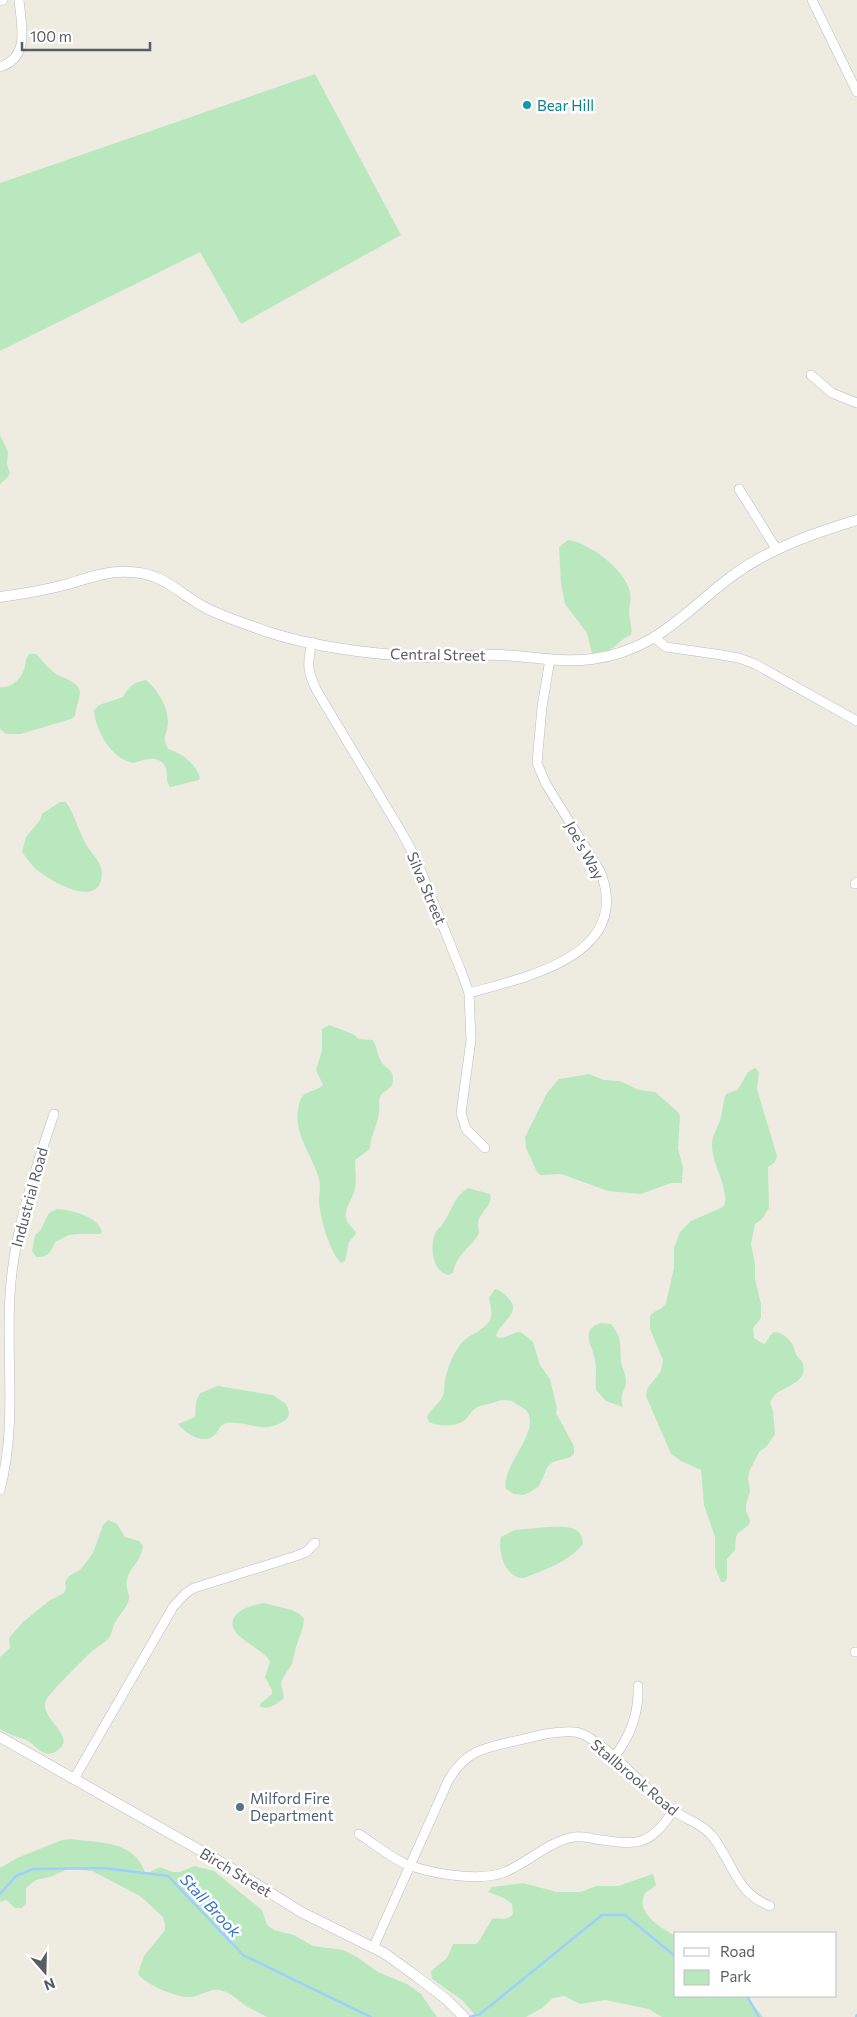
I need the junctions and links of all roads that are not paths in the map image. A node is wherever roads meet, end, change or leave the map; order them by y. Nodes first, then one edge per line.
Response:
1 (18, 0) edge
2 (812, 0) edge
3 (0, 67) edge
4 (857, 92) edge
5 (811, 375) dead end
6 (857, 403) edge
7 (739, 489) dead end
8 (857, 520) edge
9 (777, 550) junction
10 (0, 597) edge
11 (655, 638) junction
12 (312, 642) junction
13 (550, 659) junction
14 (857, 721) edge
15 (469, 993) junction
16 (54, 1114) dead end
17 (485, 1148) dead end
18 (0, 1490) edge
19 (315, 1544) dead end
20 (638, 1686) dead end
21 (0, 1737) edge
22 (614, 1757) junction
23 (74, 1779) junction
24 (673, 1811) junction
25 (359, 1834) dead end
26 (410, 1866) junction
27 (770, 1906) dead end
28 (373, 1948) junction
29 (463, 2016) edge

1 - 3 street
2 - 4 street
5 - 6 street
7 - 9 street
8 - 9 street, Central Street
9 - 11 street, Central Street
10 - 12 street, Central Street
11 - 13 street, Central Street
11 - 14 street
12 - 13 street, Central Street
12 - 15 street, Silva Street
13 - 15 street, Joe's Way
15 - 17 street, Silva Street
16 - 18 street, Industrial Road
19 - 23 street
20 - 22 street
21 - 23 street, Birch Street
22 - 24 street, Stallbrook Road
22 - 26 street, Stallbrook Road
23 - 28 street, Birch Street
24 - 26 street
24 - 27 street, Stallbrook Road
25 - 26 street
26 - 28 street, Stallbrook Road
28 - 29 street, Birch Street

